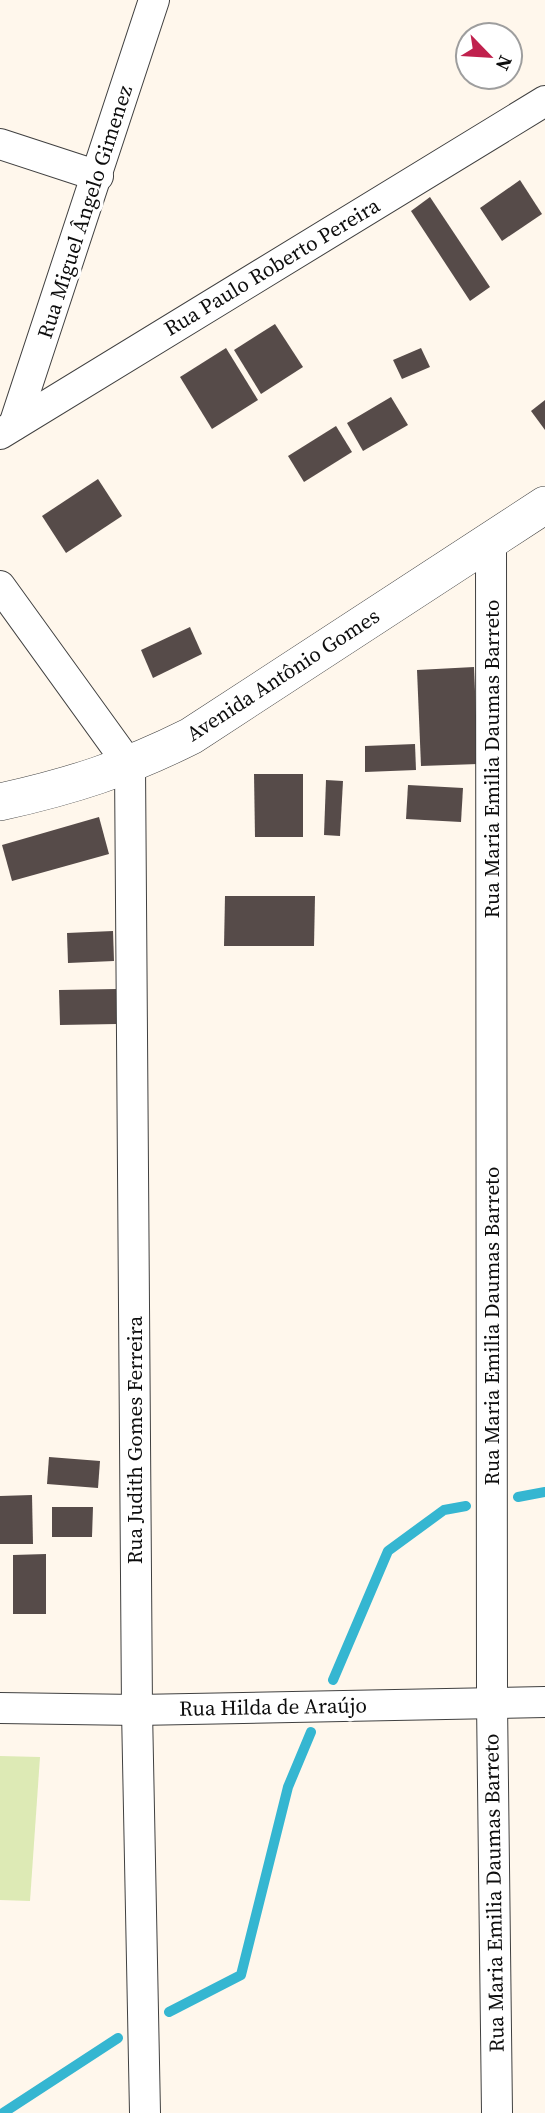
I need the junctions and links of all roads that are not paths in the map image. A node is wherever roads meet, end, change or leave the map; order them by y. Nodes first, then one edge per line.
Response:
1 (154, 0) edge
2 (545, 101) edge
3 (0, 144) edge
4 (98, 176) junction
5 (7, 429) edge
6 (545, 505) edge
7 (491, 540) junction
8 (0, 586) edge
9 (130, 766) junction
10 (0, 802) edge
11 (492, 1702) junction
12 (545, 1702) edge
13 (0, 1708) edge
14 (137, 1710) junction
15 (145, 2113) edge
16 (497, 2113) edge

1 - 4 street, Rua Miguel Ângelo Gimenez
2 - 5 street, Rua Paulo Roberto Pereira
3 - 4 street
4 - 5 street, Rua Miguel Ângelo Gimenez
6 - 7 street, Avenida Antônio Gomes
7 - 9 street, Avenida Antônio Gomes
7 - 11 street, Rua Maria Emilia Daumas Barreto
8 - 9 street
9 - 10 street, Avenida Antônio Gomes
9 - 14 street, Rua Judith Gomes Ferreira
11 - 12 street, Rua Hilda de Araújo
11 - 14 street, Rua Hilda de Araújo
11 - 16 street, Rua Maria Emilia Daumas Barreto
13 - 14 street, Rua Hilda de Araújo
14 - 15 street, Rua Judith Gomes Ferreira

